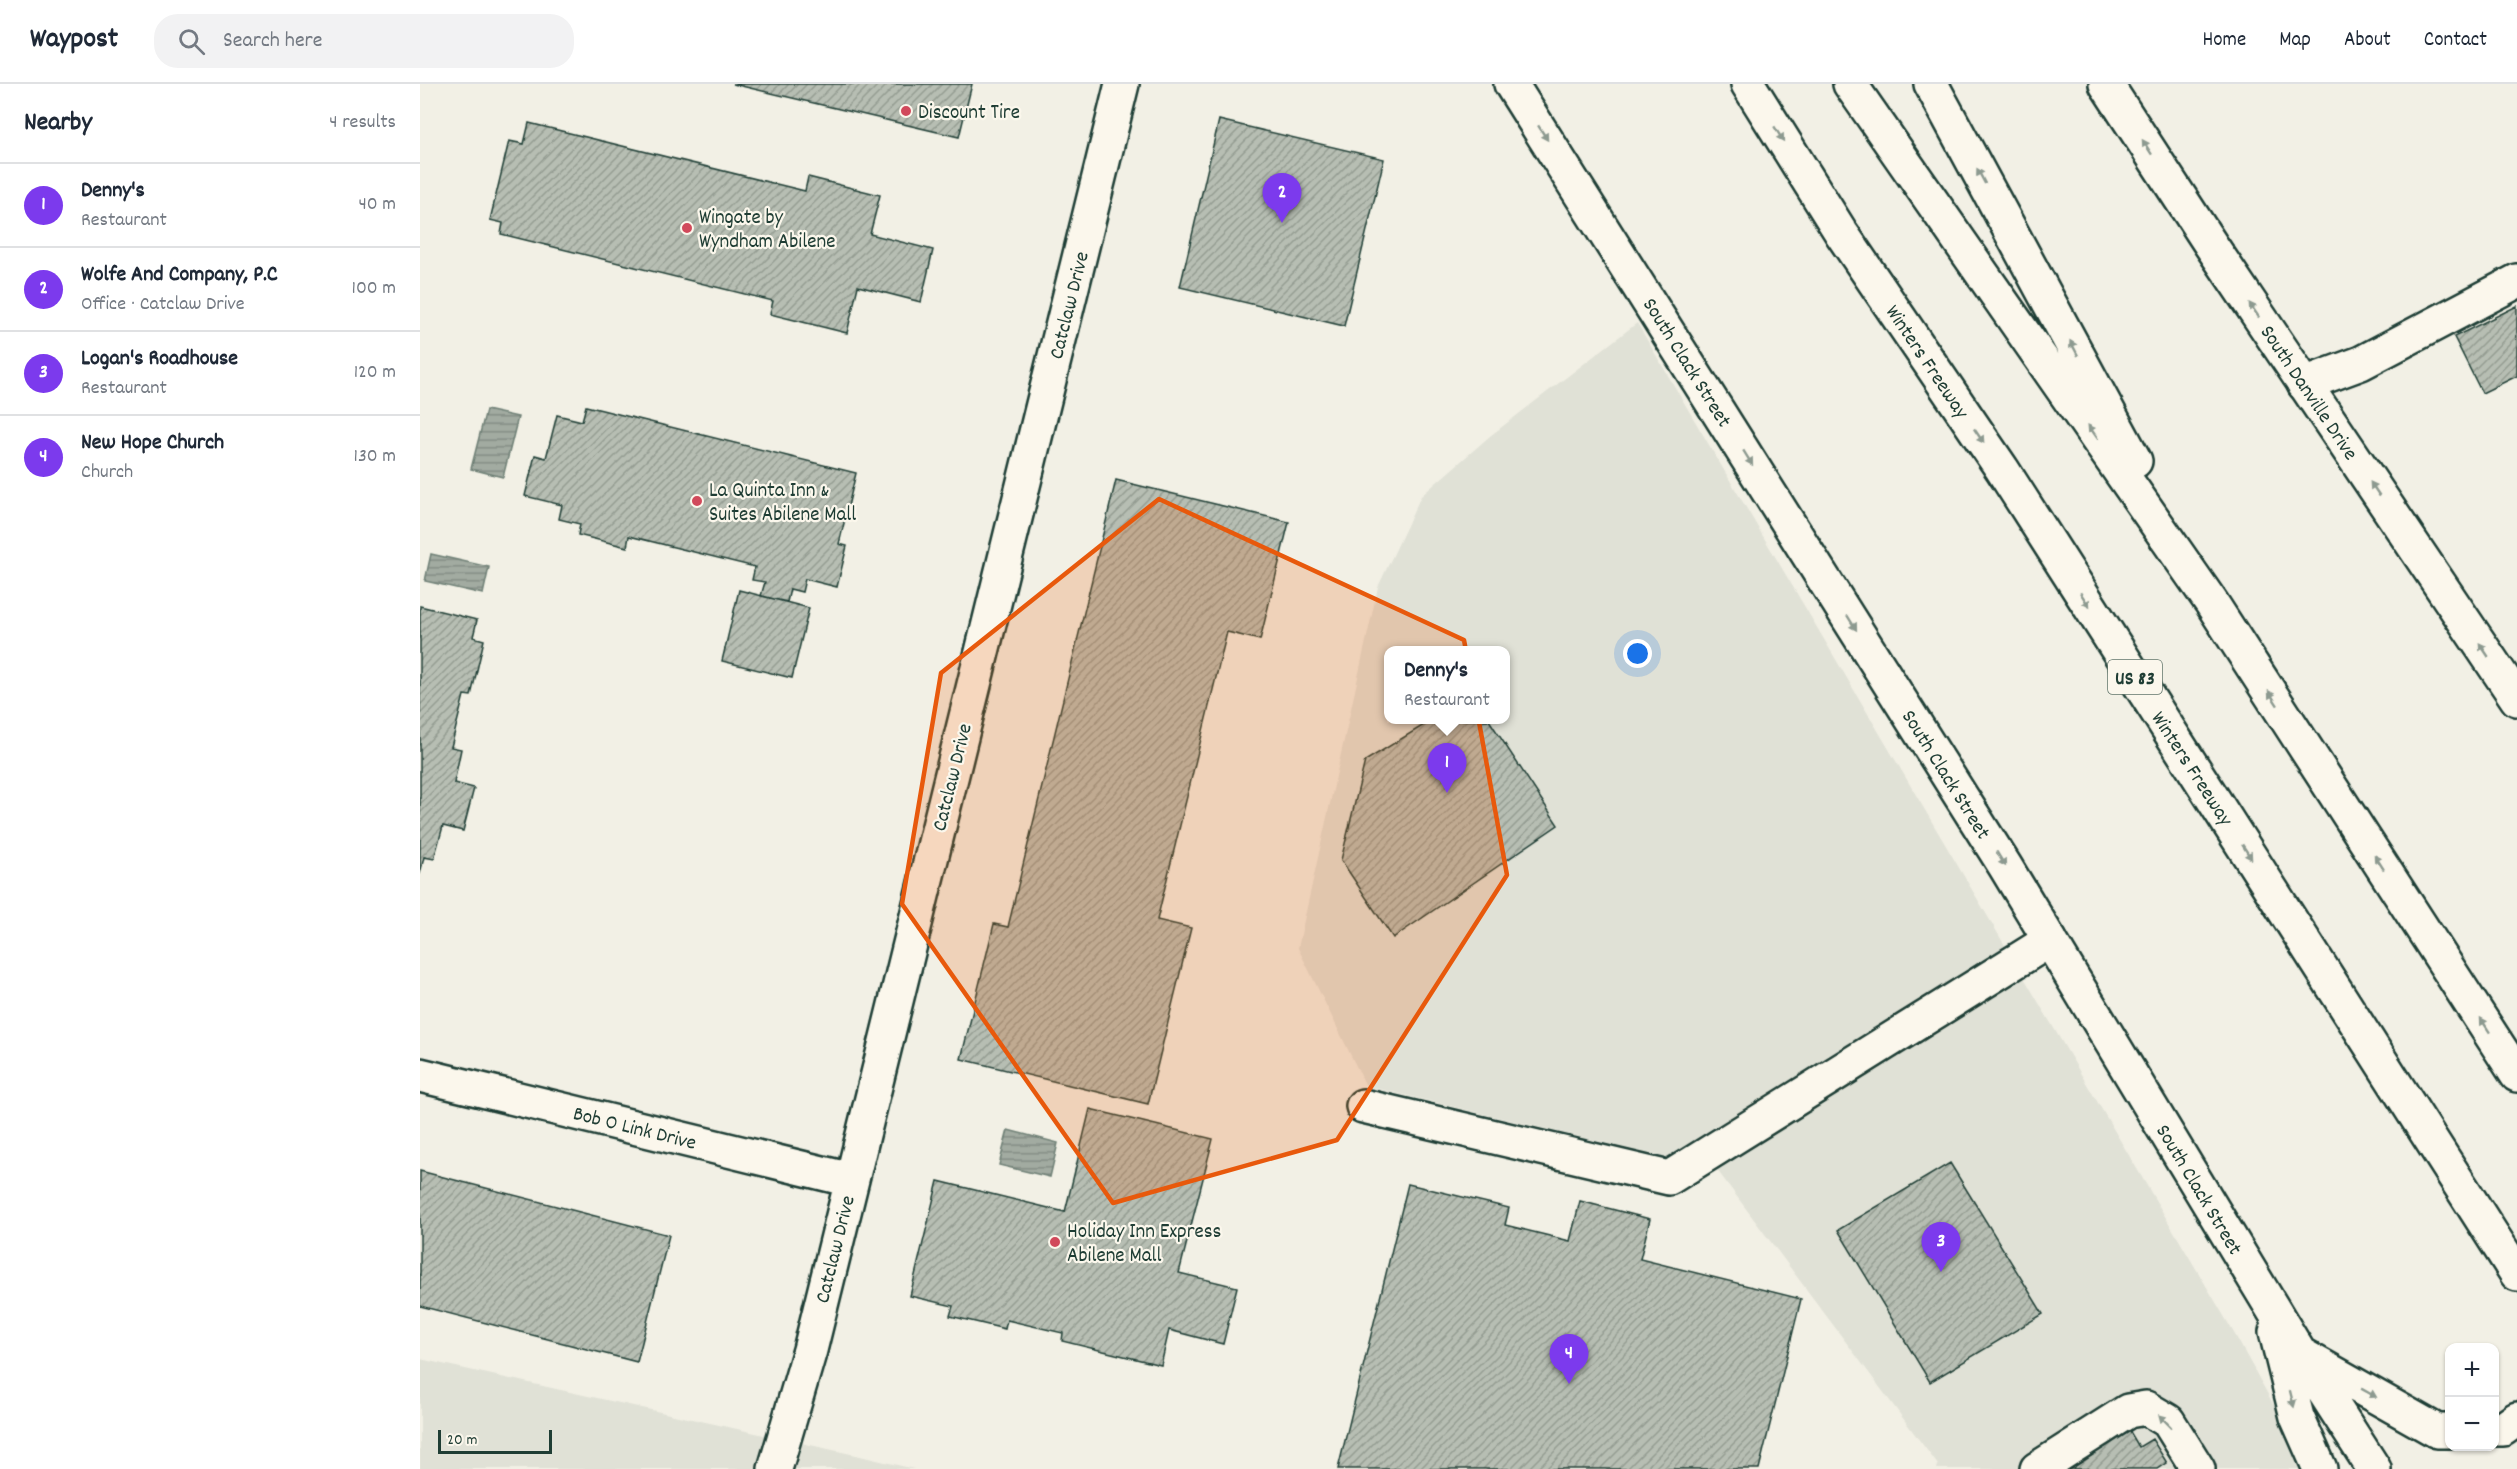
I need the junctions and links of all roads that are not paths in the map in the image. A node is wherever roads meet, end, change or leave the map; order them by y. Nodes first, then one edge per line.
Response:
1 (1122, 84) edge
2 (1511, 84) edge
3 (1748, 84) edge
4 (1850, 84) edge
5 (1931, 84) edge
6 (2106, 84) edge
7 (2517, 281) edge
8 (2304, 384) junction
9 (2211, 602) junction
10 (2517, 699) edge
11 (2050, 940) junction
12 (420, 1074) edge
13 (2517, 1074) edge
14 (1363, 1106) dead end
15 (851, 1180) junction
16 (2517, 1274) edge
17 (2268, 1301) junction
18 (2300, 1354) junction
19 (2517, 1419) edge
20 (2499, 1429) edge
21 (2445, 1431) edge
22 (775, 1469) edge
23 (2037, 1469) edge
24 (2198, 1469) edge
25 (2319, 1469) edge
26 (2374, 1469) edge

1 - 15 main road, Catclaw Drive
2 -> 11 main road, South Clack Street
3 -> 16 main road, Winters Freeway / US 83
9 -> 4 main road
9 -> 5 main road
8 -> 6 main road, South Danville Drive
7 - 8 main road
10 -> 8 main road, South Danville Drive
13 -> 9 main road
11 - 14 main road
11 - 17 main road, South Clack Street
12 - 15 main road, Bob O Link Drive
15 - 22 main road, Catclaw Drive
17 - 18 main road, South Clack Street
17 -> 25 main road
18 -> 21 main road
18 - 26 main road, South Clack Street
19 - 20 main road
24 -> 23 main road

